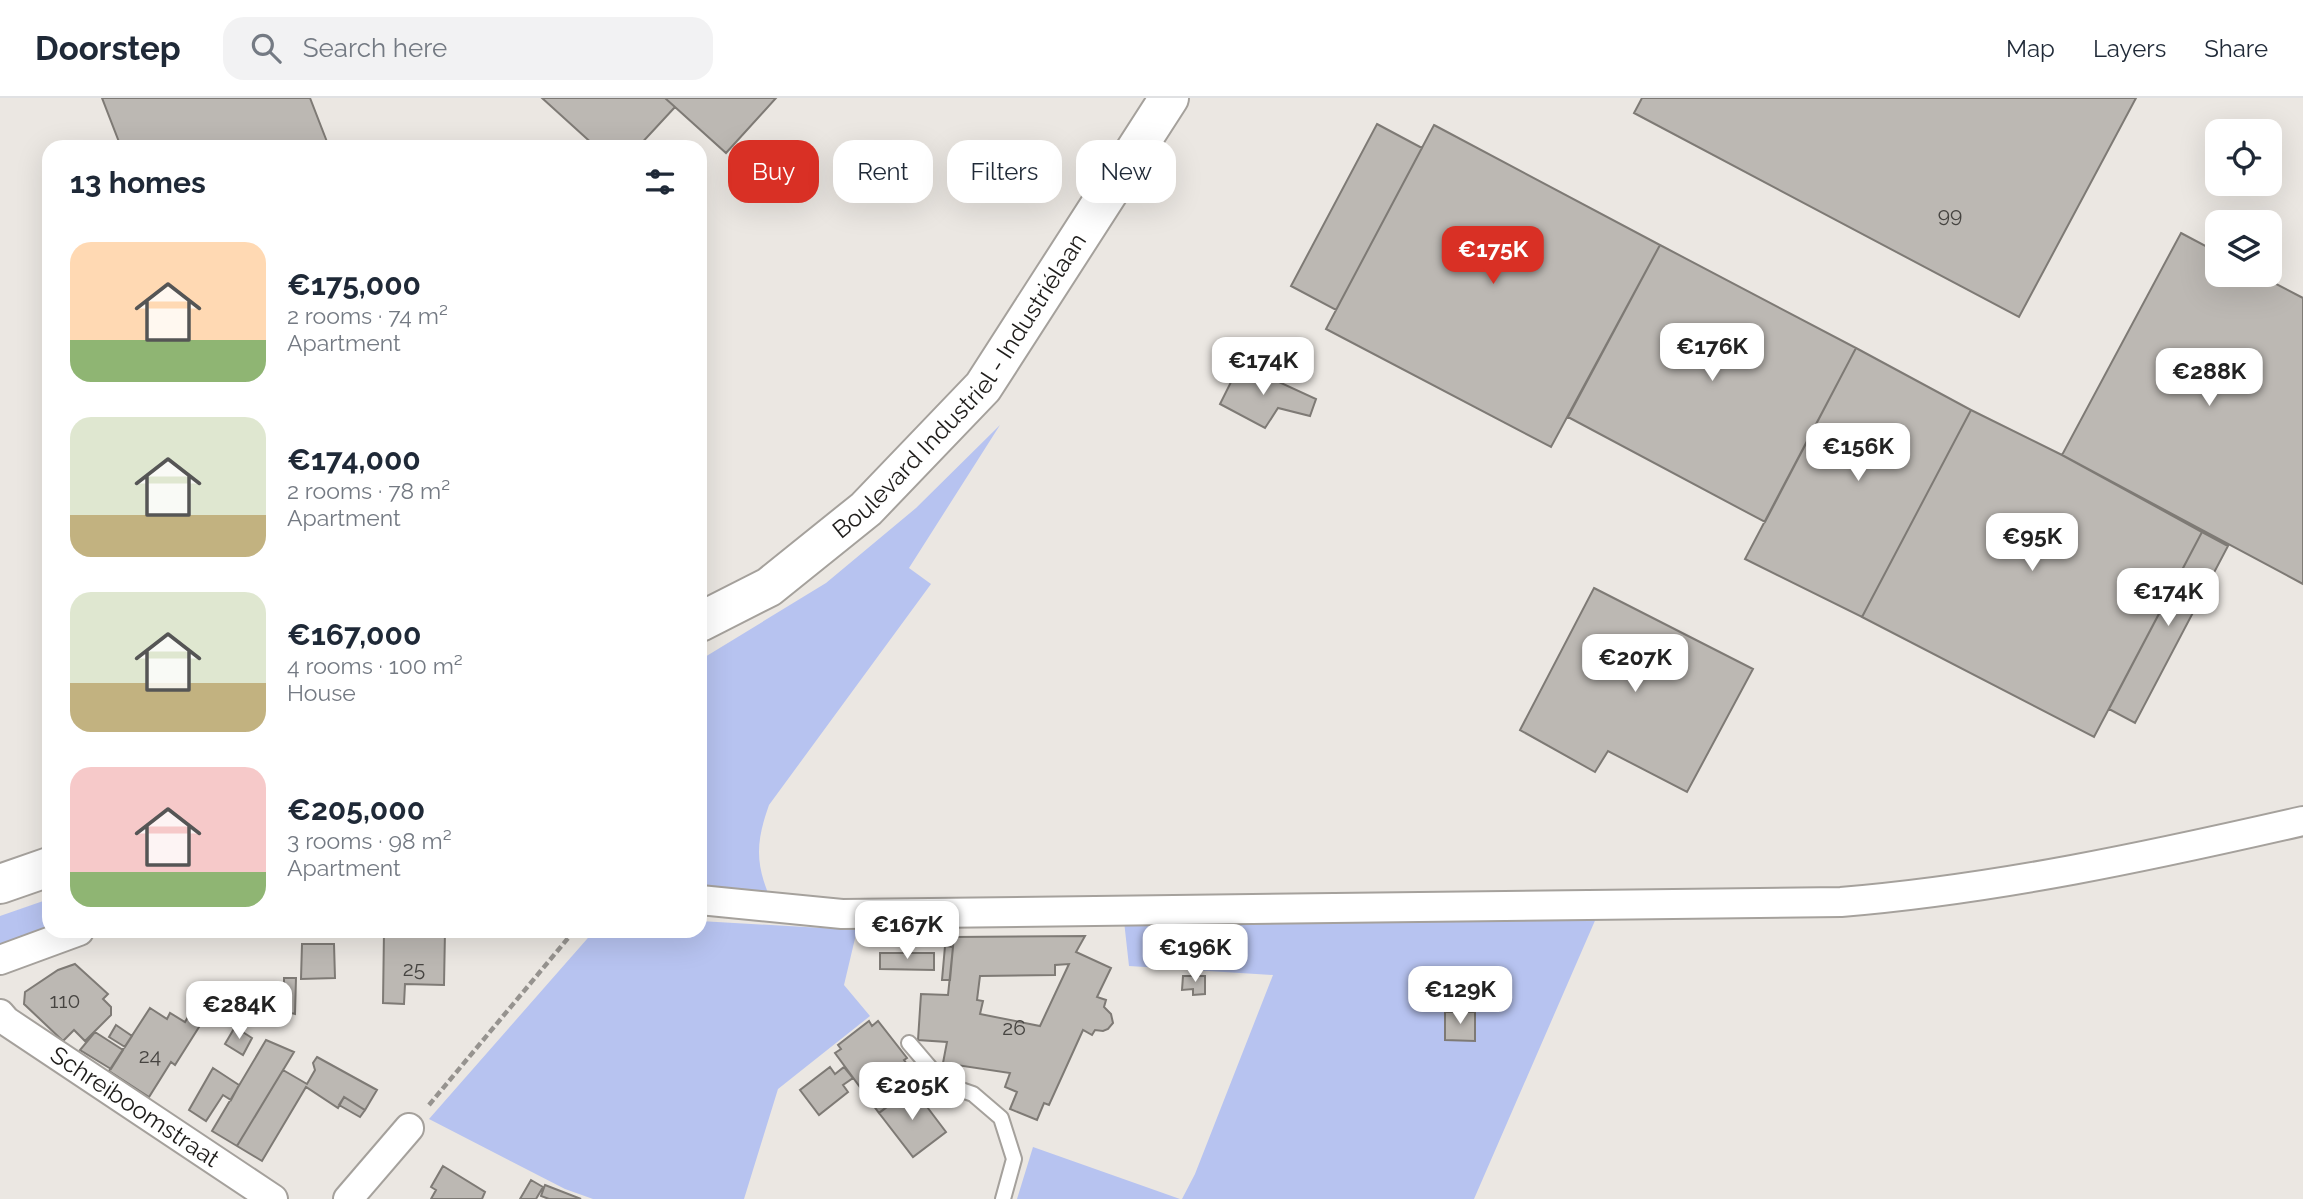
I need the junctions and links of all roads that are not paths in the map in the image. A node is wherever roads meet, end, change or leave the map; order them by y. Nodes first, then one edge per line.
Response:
1 (1169, 98) edge
2 (707, 618) edge
3 (2303, 821) edge
4 (42, 869) edge
5 (0, 884) edge
6 (707, 901) edge
7 (60, 938) edge
8 (0, 960) edge
9 (0, 1014) edge
10 (909, 1043) dead end
11 (409, 1128) road end
12 (273, 1199) edge
13 (348, 1199) edge
14 (1003, 1199) edge

1 - 2 main road, Boulevard Industriel - Industriélaan
3 - 6 street
4 - 5 main road
7 - 8 street
9 - 12 street, Schreiboomstraat
10 - 14 lane
11 - 13 street

